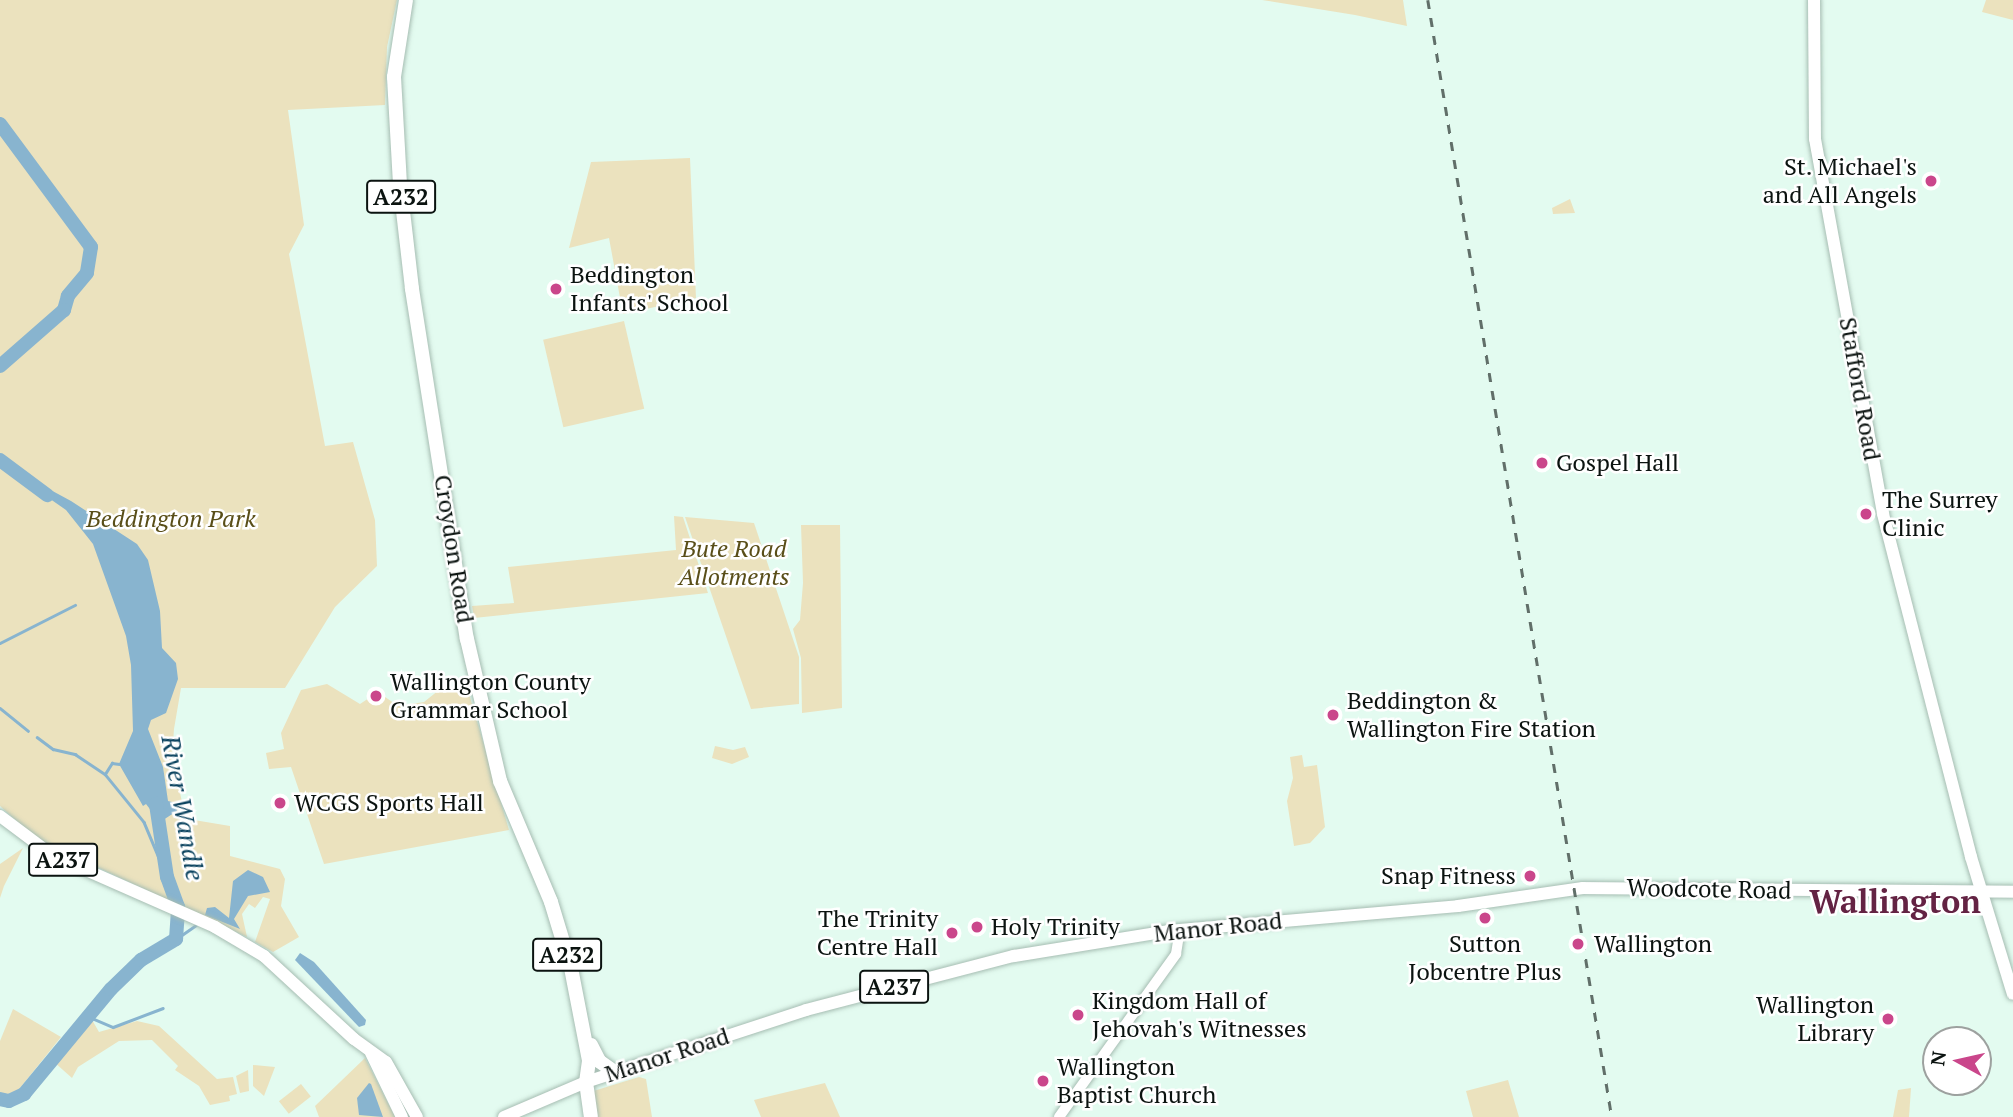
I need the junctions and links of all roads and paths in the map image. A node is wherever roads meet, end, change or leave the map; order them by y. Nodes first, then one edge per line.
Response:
1 (406, 0) edge
2 (1814, 0) edge
3 (0, 816) edge
4 (1574, 888) joint
5 (2013, 891) edge
6 (1981, 893) junction
7 (1180, 930) junction
8 (2013, 994) edge
9 (586, 1038) junction
10 (370, 1052) junction
11 (615, 1072) junction
12 (586, 1082) junction
13 (401, 1117) edge
14 (417, 1117) edge
15 (504, 1117) edge
16 (591, 1117) edge
17 (1059, 1117) edge

1 - 9 highway, Croydon Road / A232
2 - 6 main road, Stafford Road
3 - 10 main road, A237
4 - 6 main road, Woodcote Road / A237
4 - 7 main road, Manor Road / A237
5 - 6 main road, Woodcote Road / A237
6 - 8 main road, Stafford Road
7 - 11 main road, Manor Road / A237
7 - 17 street
9 - 11 highway
9 - 12 highway, Croydon Road / A232
10 - 13 main road, A237
10 - 14 main road, A237
11 - 12 main road, Manor Road / A237
12 - 15 main road, A237
12 - 16 highway, A232

